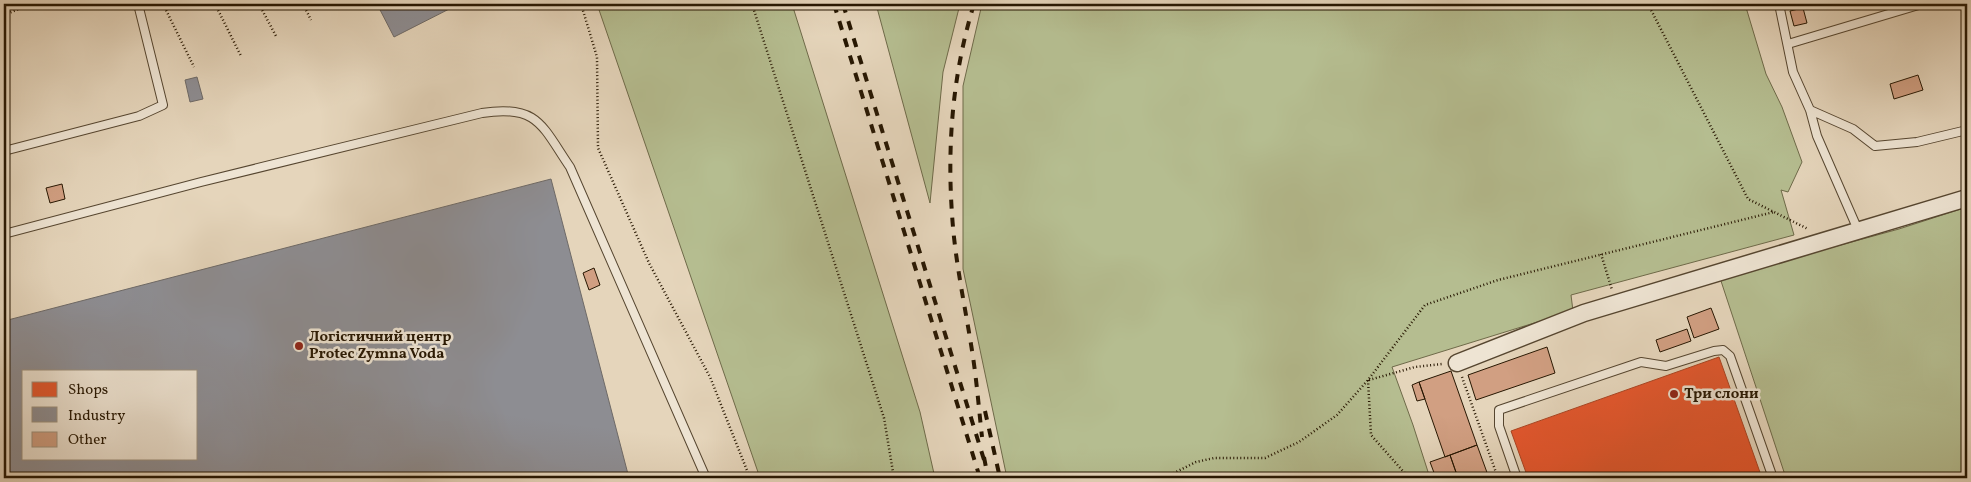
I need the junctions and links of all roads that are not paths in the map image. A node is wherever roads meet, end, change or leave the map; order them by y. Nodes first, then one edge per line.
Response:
1 (138, 4) edge
2 (1779, 4) edge
3 (1922, 4) edge
4 (1788, 44) junction
5 (1810, 110) junction
6 (1967, 130) edge
7 (4, 151) edge
8 (1967, 198) edge
9 (1858, 230) junction
10 (4, 234) edge
11 (1457, 363) road end
12 (706, 478) edge
13 (1517, 478) edge
14 (1773, 478) edge

1 - 7 lane
2 - 4 lane
3 - 4 lane
4 - 5 lane
5 - 6 lane
5 - 9 lane
8 - 9 street
9 - 11 street
10 - 12 lane
13 - 14 lane

